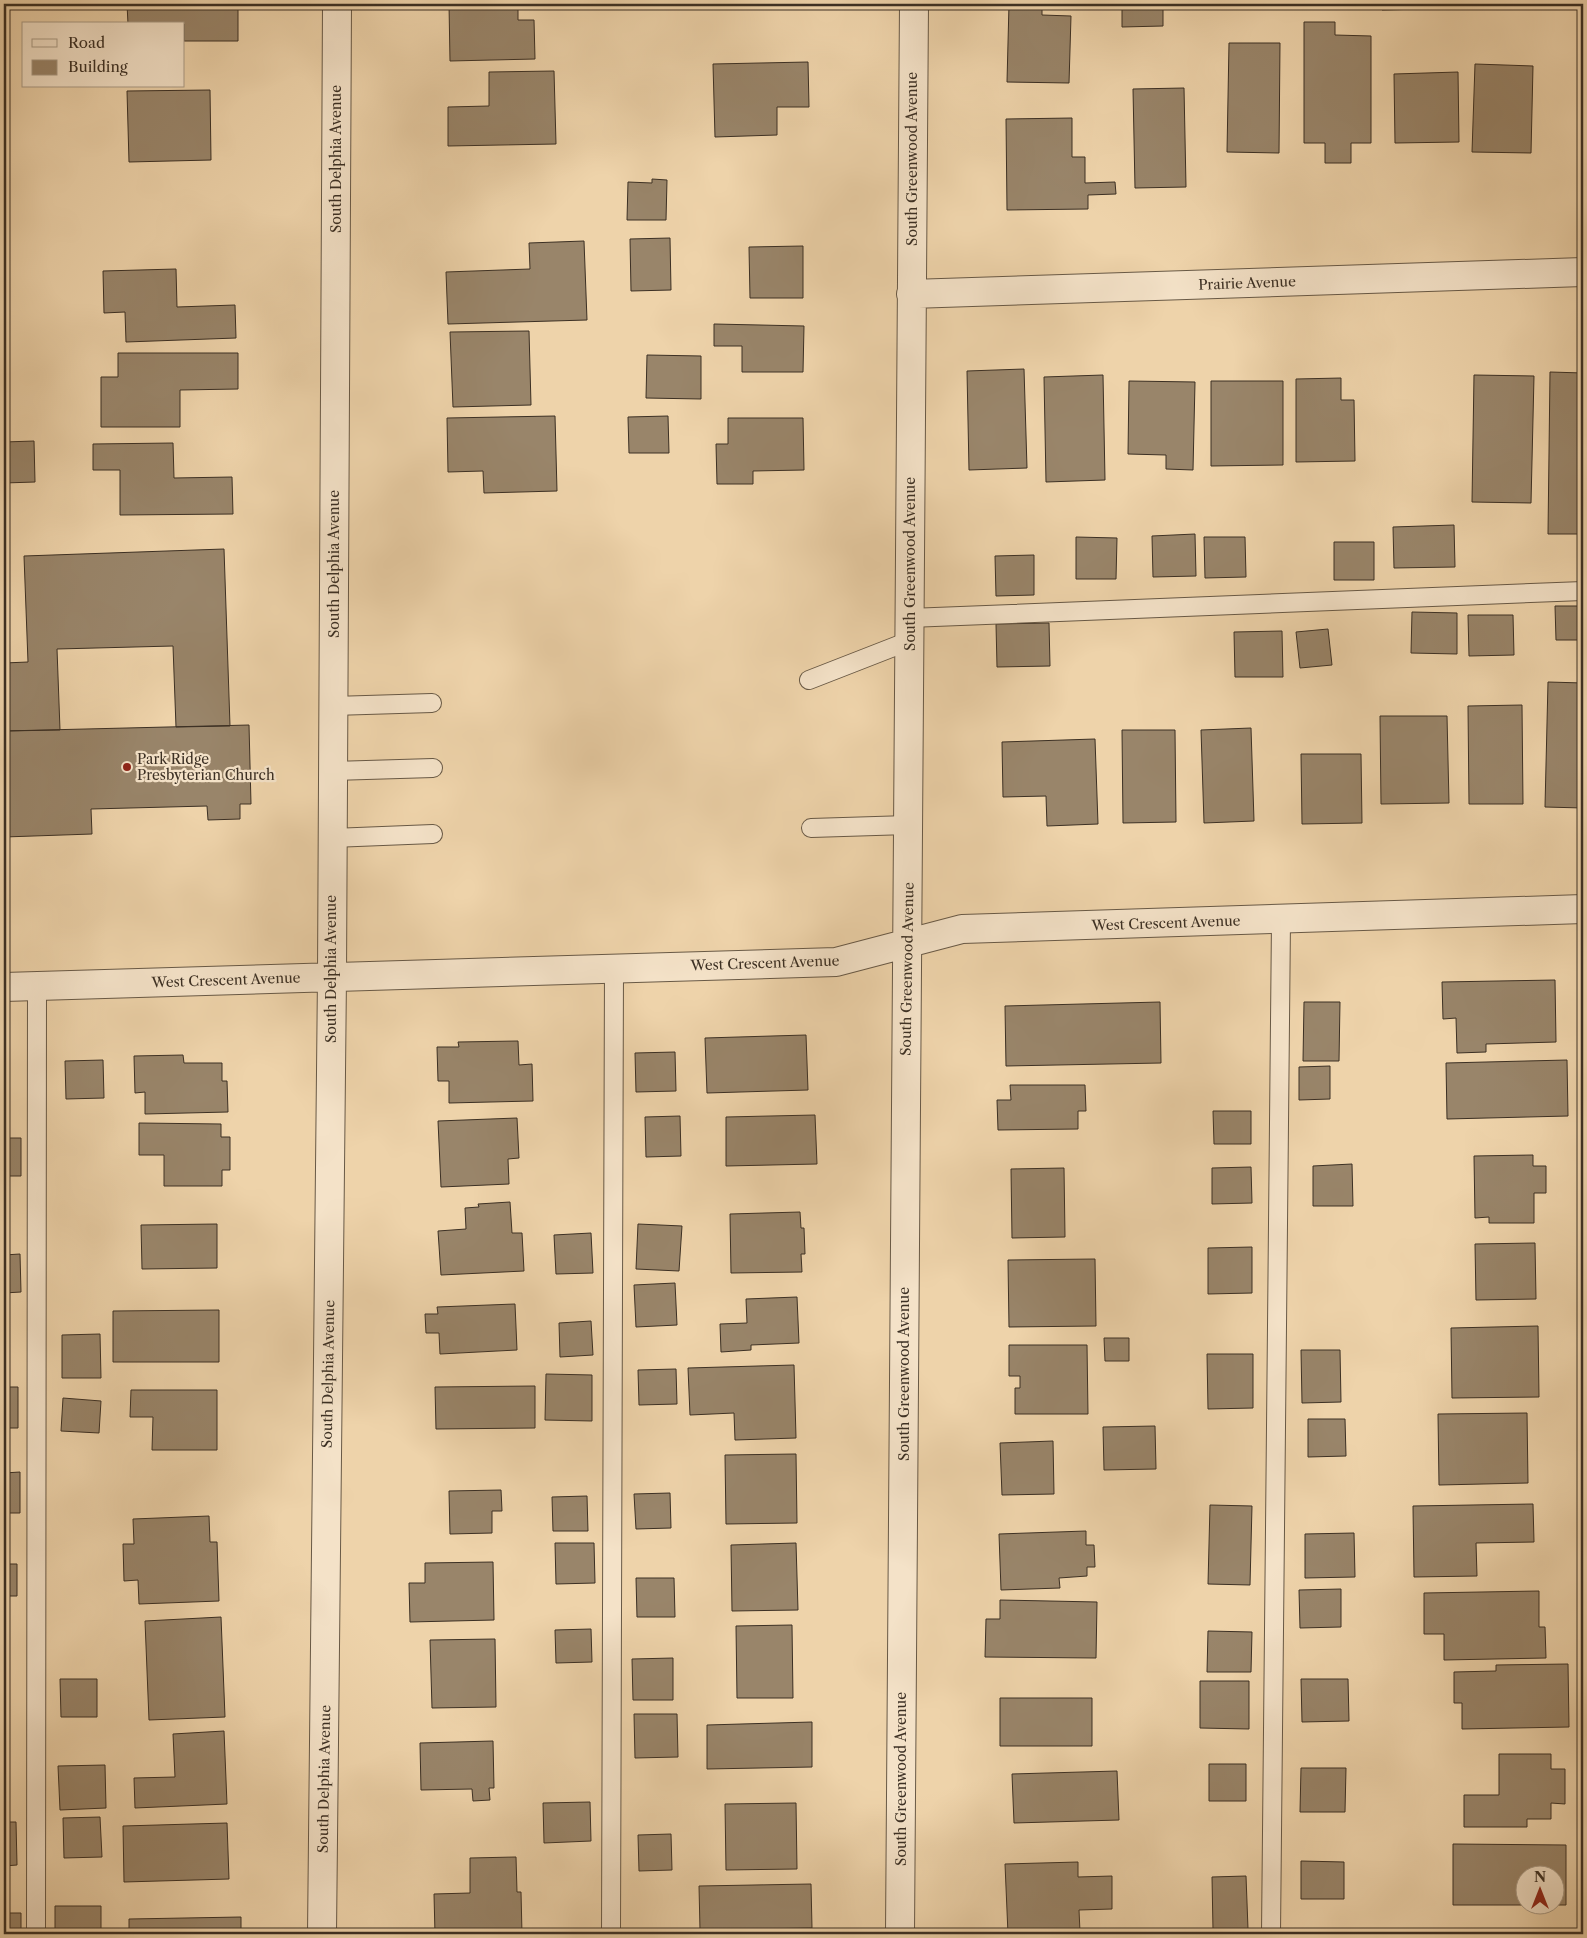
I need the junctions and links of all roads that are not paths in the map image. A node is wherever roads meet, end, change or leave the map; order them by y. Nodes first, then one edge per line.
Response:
1 (337, 4) edge
2 (914, 4) edge
3 (1583, 272) edge
4 (912, 294) junction
5 (1583, 592) edge
6 (909, 630) junction
7 (809, 680) dead end
8 (432, 703) dead end
9 (333, 706) junction
10 (432, 768) dead end
11 (332, 771) junction
12 (908, 825) junction
13 (811, 828) dead end
14 (434, 834) dead end
15 (332, 838) junction
16 (1583, 909) edge
17 (1281, 920) junction
18 (907, 944) junction
19 (614, 968) junction
20 (332, 976) junction
21 (37, 986) junction
22 (4, 987) edge
23 (36, 1934) edge
24 (322, 1934) edge
25 (611, 1934) edge
26 (900, 1934) edge
27 (1271, 1934) edge

1 - 9 street, South Delphia Avenue
2 - 4 street, South Greenwood Avenue
3 - 4 street, Prairie Avenue
4 - 6 street, South Greenwood Avenue
5 - 6 lane
6 - 7 lane
6 - 12 street, South Greenwood Avenue
8 - 9 lane
9 - 11 street, South Delphia Avenue
10 - 11 lane
11 - 15 street, South Delphia Avenue
12 - 13 lane
12 - 18 street, South Greenwood Avenue
14 - 15 lane
15 - 20 street, South Delphia Avenue
16 - 17 street, West Crescent Avenue
17 - 18 street, West Crescent Avenue
17 - 27 lane
18 - 19 street, West Crescent Avenue
18 - 26 street, South Greenwood Avenue
19 - 20 street, West Crescent Avenue
19 - 25 lane
20 - 21 street, West Crescent Avenue
20 - 24 street, South Delphia Avenue
21 - 22 street, West Crescent Avenue
21 - 23 lane

